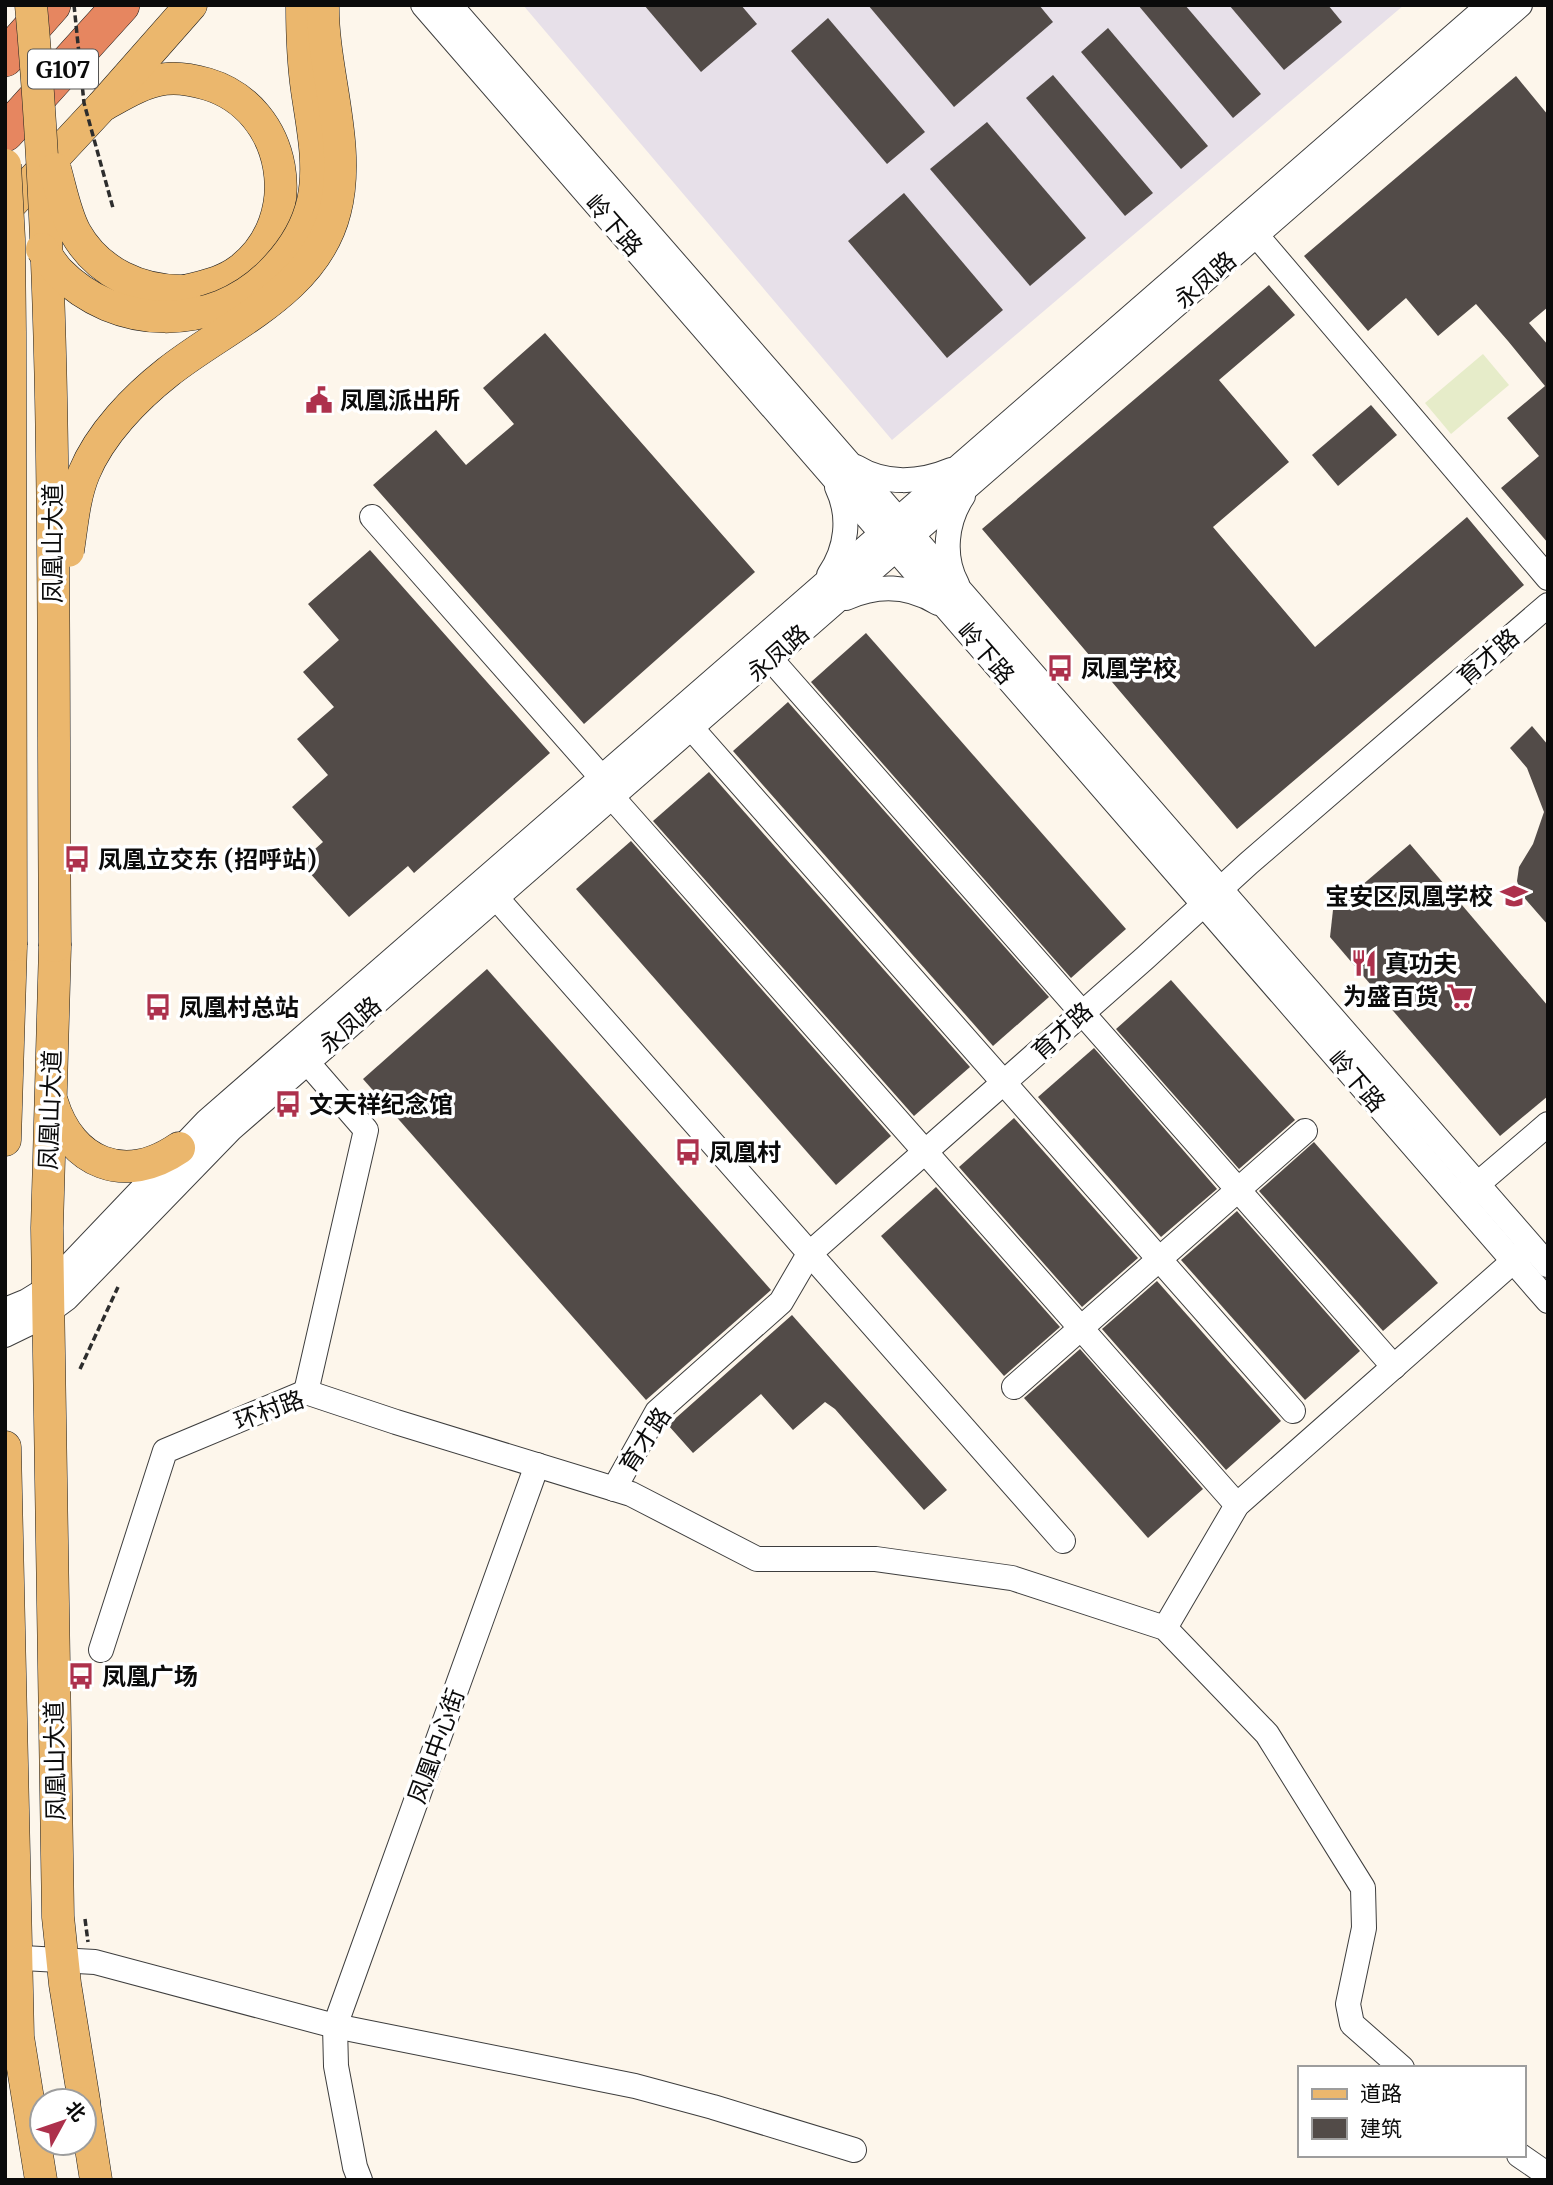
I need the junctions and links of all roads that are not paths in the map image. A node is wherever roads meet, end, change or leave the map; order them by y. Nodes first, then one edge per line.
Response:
1 (31, 5) edge
2 (52, 5) edge
3 (121, 5) edge
4 (191, 5) edge
5 (302, 5) edge
6 (323, 5) edge
7 (423, 5) edge
8 (450, 5) edge
9 (1489, 5) edge
10 (1520, 5) edge
11 (5, 58) edge
12 (102, 107) junction
13 (41, 117) junction
14 (5, 133) edge
15 (5, 146) edge
16 (5, 165) edge
17 (5, 209) edge
18 (1250, 227) junction
19 (834, 463) junction
20 (970, 472) junction
21 (372, 517) dead end
22 (897, 535) junction
23 (1548, 578) edge
24 (822, 600) junction
25 (958, 605) junction
26 (1548, 605) edge
27 (52, 642) junction
28 (764, 651) junction
29 (685, 720) junction
30 (607, 787) junction
31 (489, 890) junction
32 (1212, 897) junction
33 (1082, 1013) junction
34 (307, 1062) junction
35 (1004, 1082) junction
36 (50, 1097) junction
37 (1548, 1124) edge
38 (1305, 1131) dead end
39 (5, 1140) edge
40 (179, 1148) junction
41 (925, 1152) junction
42 (1238, 1190) junction
43 (1468, 1192) junction
44 (809, 1254) junction
45 (1522, 1254) junction
46 (1160, 1259) junction
47 (1548, 1265) edge
48 (48, 1301) junction
49 (1548, 1301) edge
50 (5, 1310) edge
51 (1081, 1328) junction
52 (5, 1335) edge
53 (1394, 1367) junction
54 (1014, 1387) dead end
55 (306, 1392) junction
56 (1293, 1410) dead end
57 (5, 1447) edge
58 (537, 1465) junction
59 (6, 1469) edge
60 (614, 1489) junction
61 (1237, 1505) junction
62 (1063, 1541) dead end
63 (1165, 1628) junction
64 (101, 1650) dead end
65 (9, 1834) edge
66 (11, 1957) edge
67 (62, 1960) junction
68 (12, 2025) edge
69 (335, 2026) junction
70 (1400, 2066) edge
71 (82, 2087) edge
72 (853, 2150) dead end
73 (92, 2157) edge
74 (1522, 2157) edge
75 (1548, 2175) edge
76 (41, 2180) edge
77 (96, 2180) edge
78 (360, 2180) edge

1 - 13 main road, bridge
2 - 11 highway, G107
3 - 14 highway, G107
4 - 12 main road
5 - 15 main road, bridge
6 - 27 main road, bridge
7 - 19 street, 岭下路
8 - 19 street, 岭下路
9 - 18 street, 永凤路
10 - 18 street, 永凤路
12 - 13 main road, bridge
12 - 17 main road
13 - 27 main road, 凤凰山大道, bridge
16 - 39 main road, 凤凰山大道, bridge
18 - 20 street, 永凤路
18 - 23 street
19 - 20 street
19 - 22 street, 岭下路
19 - 24 street
20 - 22 street, 永凤路
20 - 25 street
21 - 30 street
22 - 24 street, 永凤路
22 - 25 street, 岭下路
24 - 25 street
24 - 28 street, 永凤路
25 - 32 street, 岭下路
26 - 32 street, 育才路
27 - 36 main road, 凤凰山大道, bridge
28 - 29 street, 永凤路
28 - 33 street
29 - 30 street, 永凤路
29 - 35 street
30 - 31 street, 永凤路
30 - 41 street
31 - 34 street, 永凤路
31 - 40 street, 永凤路
31 - 44 street
32 - 33 street, 育才路
32 - 43 street, 岭下路
33 - 35 street, 育才路
33 - 42 street
34 - 48 street, 永凤路
34 - 55 street
35 - 41 street, 育才路
35 - 46 street
36 - 40 main road
36 - 48 main road, 凤凰山大道
37 - 43 street
38 - 42 street
40 - 48 street, 永凤路
41 - 44 street, 育才路
41 - 51 street
42 - 46 street
42 - 53 street
43 - 45 street, 岭下路
44 - 60 street, 育才路
44 - 62 street
45 - 47 street, 岭下路
45 - 49 street, 岭下路
45 - 53 street
46 - 51 street
46 - 56 street
48 - 50 street
48 - 52 street
48 - 67 main road, 凤凰山大道
51 - 54 street
51 - 61 street
53 - 61 street
55 - 58 street, 环村路
55 - 64 street, 环村路
57 - 59 main road, 凤凰山大道
58 - 60 street, 环村路
58 - 69 street, 凤凰中心街
59 - 65 main road, 凤凰山大道
60 - 63 street, 环村路
61 - 63 street
63 - 70 street
65 - 66 main road, 凤凰山大道
66 - 67 street
66 - 68 main road, 凤凰山大道
67 - 69 street
67 - 71 main road, 凤凰山大道
68 - 76 main road, 凤凰山大道
69 - 72 street
69 - 78 street
73 - 77 main road, 凤凰山大道
74 - 75 street

